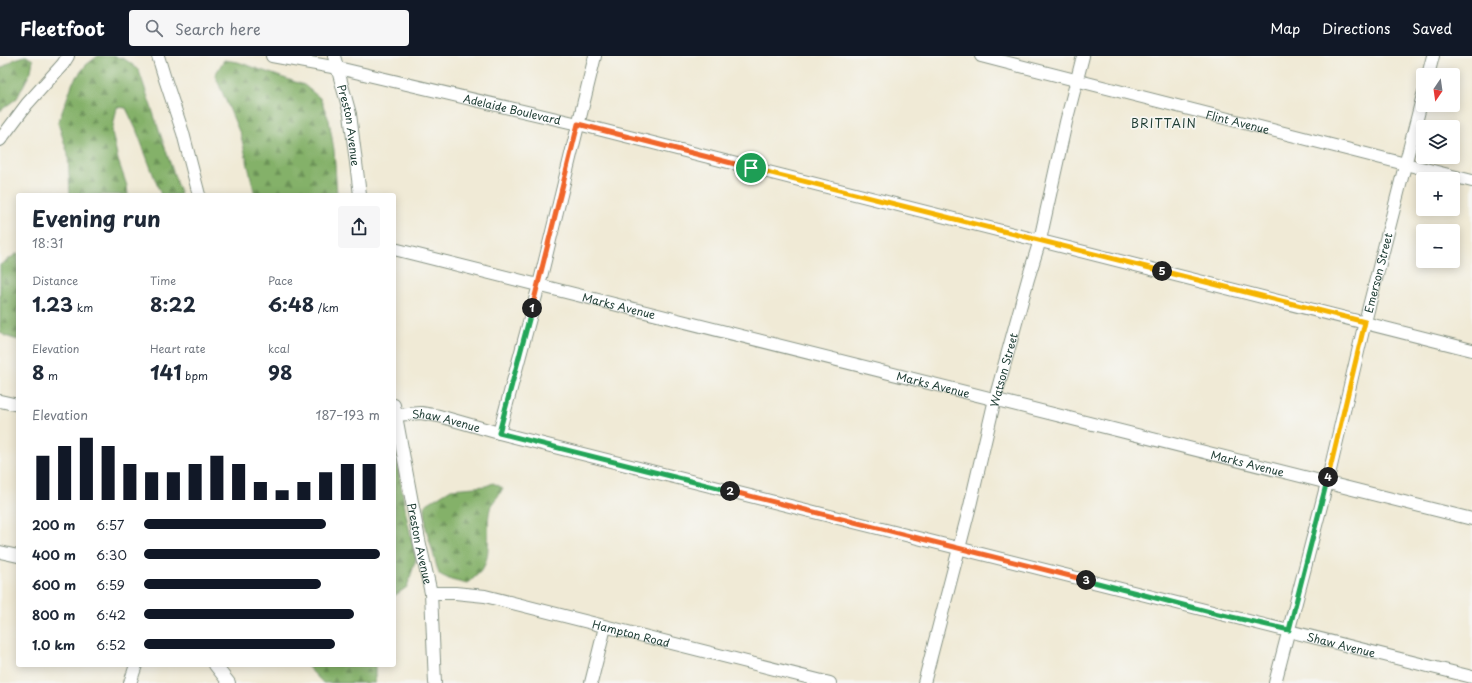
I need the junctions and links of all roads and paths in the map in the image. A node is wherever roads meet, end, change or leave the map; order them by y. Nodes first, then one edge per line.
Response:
1 (68, 56) edge
2 (158, 56) edge
3 (272, 56) edge
4 (595, 56) edge
5 (981, 56) edge
6 (1083, 56) edge
7 (1432, 56) edge
8 (336, 62) edge
9 (1429, 68) edge
10 (1077, 80) junction
11 (1419, 112) edge
12 (578, 124) junction
13 (0, 140) edge
14 (1406, 165) junction
15 (1472, 181) edge
16 (199, 193) edge
17 (360, 193) edge
18 (1040, 240) junction
19 (396, 249) edge
20 (539, 285) junction
21 (1365, 322) junction
22 (1472, 350) edge
23 (995, 399) junction
24 (0, 401) edge
25 (16, 405) edge
26 (396, 410) edge
27 (396, 415) edge
28 (499, 433) junction
29 (1327, 483) junction
30 (1472, 519) edge
31 (959, 549) junction
32 (0, 552) edge
33 (16, 556) edge
34 (431, 593) junction
35 (605, 627) junction
36 (1289, 630) junction
37 (135, 667) edge
38 (217, 667) edge
39 (1472, 677) edge
40 (130, 683) edge
41 (229, 683) edge
42 (435, 683) edge
43 (591, 683) edge
44 (830, 683) edge
45 (924, 683) edge
46 (1275, 683) edge

1 - 13 street
2 - 16 street
3 - 8 street, Adelaide Boulevard
4 - 12 street
5 - 10 street, Flint Avenue
6 - 10 street, Watson Street
7 - 9 street
8 - 12 street, Adelaide Boulevard
8 - 17 street, Preston Avenue
10 - 14 street, Flint Avenue
10 - 18 street, Watson Street
11 - 14 street, Emerson Street
12 - 18 street, Adelaide Boulevard
12 - 20 street
14 - 15 street, Flint Avenue
14 - 21 street, Emerson Street
18 - 21 street, Adelaide Boulevard
18 - 23 street, Watson Street
19 - 20 street, Marks Avenue
20 - 23 street, Marks Avenue
20 - 28 street
21 - 22 street, Adelaide Boulevard
21 - 29 street, Emerson Street
23 - 29 street, Marks Avenue
23 - 31 street, Watson Street
24 - 25 street
26 - 28 street, Shaw Avenue
27 - 34 street, Preston Avenue
28 - 31 street, Shaw Avenue
29 - 30 street, Marks Avenue
29 - 36 street, Emerson Street
31 - 36 street, Shaw Avenue
31 - 45 street, Watson Street
32 - 33 street
34 - 35 street, Hampton Road
34 - 42 street, Preston Avenue
35 - 43 street
35 - 44 street, Hampton Road
36 - 39 street, Shaw Avenue
36 - 46 street, Emerson Street
37 - 40 street
38 - 41 street

